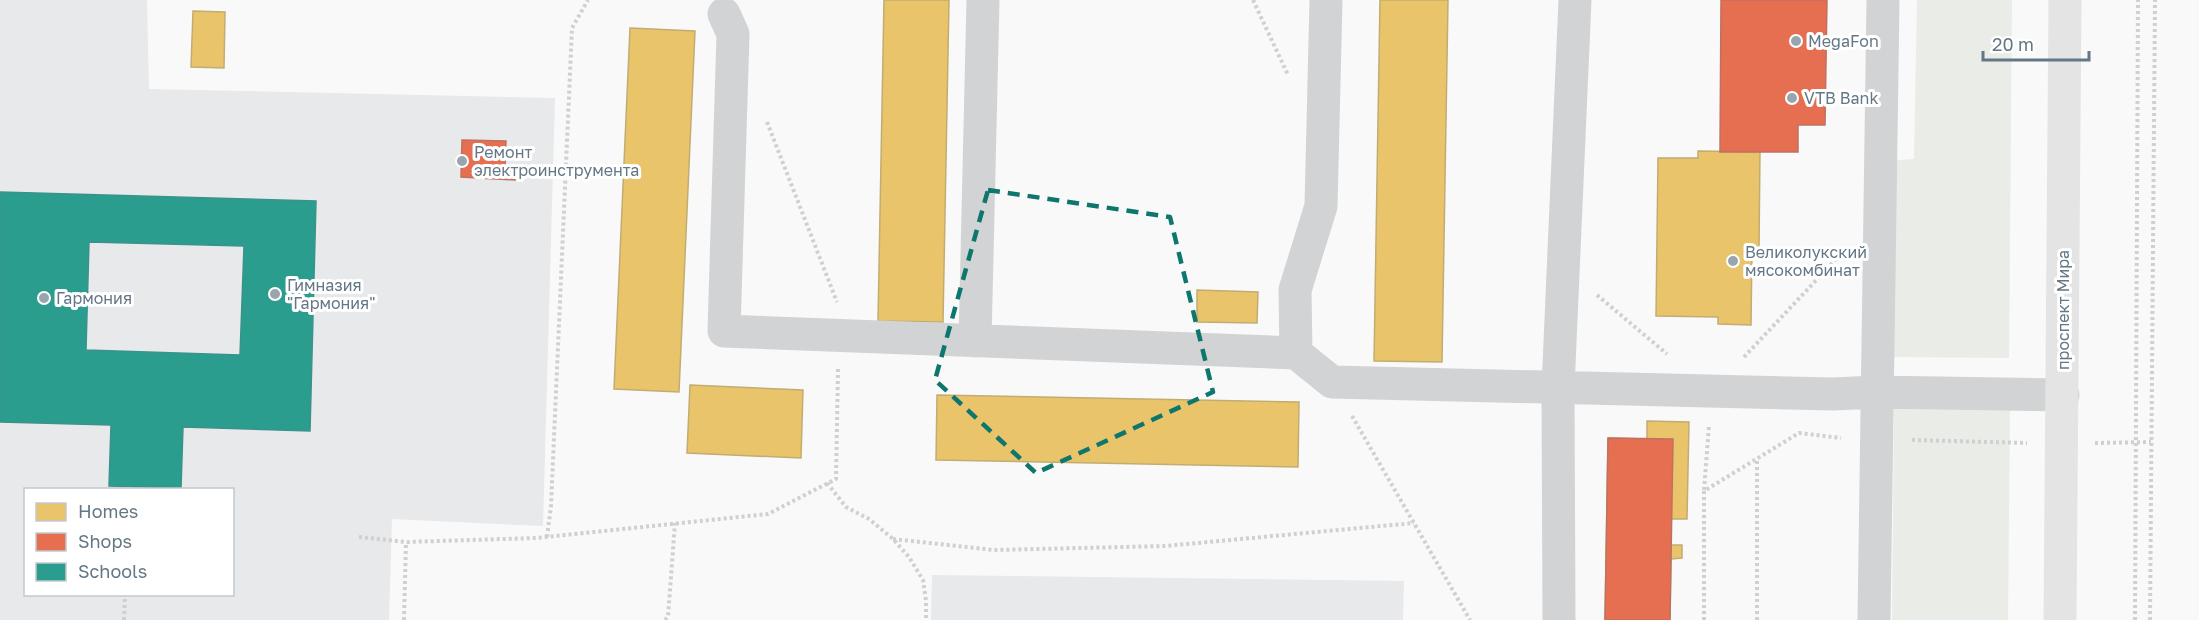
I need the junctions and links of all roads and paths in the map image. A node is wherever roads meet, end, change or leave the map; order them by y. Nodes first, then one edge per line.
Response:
1 (588, 0) edge
2 (983, 0) edge
3 (1326, 0) edge
4 (1575, 0) edge
5 (1883, 0) edge
6 (2065, 0) edge
7 (2138, 0) edge
8 (2155, 0) edge
9 (724, 14) dead end
10 (763, 111) dead end
11 (1563, 266) junction
12 (839, 336) junction
13 (975, 341) junction
14 (1296, 353) junction
15 (1668, 355) dead end
16 (1332, 382) junction
17 (1558, 388) junction
18 (1876, 392) junction
19 (2063, 395) junction
20 (1757, 459) dead end
21 (827, 483) junction
22 (675, 523) junction
23 (1414, 523) junction
24 (359, 537) dead end
25 (547, 537) junction
26 (893, 539) junction
27 (406, 542) junction
28 (125, 596) edge
29 (124, 620) edge
30 (404, 620) edge
31 (665, 620) edge
32 (926, 620) edge
33 (1470, 620) edge
34 (1559, 620) edge
35 (1757, 620) edge
36 (1874, 620) edge
37 (2060, 620) edge
38 (2135, 620) edge
39 (2150, 620) edge

1 - 25 path
2 - 13 street
3 - 14 street
4 - 11 street
5 - 18 street
6 - 19 main road, проспект Мира
7 - 38 path
8 - 39 path
9 - 12 street
10 - 12 path
11 - 15 path
11 - 17 street
12 - 13 street
12 - 21 path
13 - 14 street
14 - 16 street
16 - 17 street
16 - 23 path
17 - 18 street
17 - 34 street
18 - 19 street
18 - 36 street
19 - 37 main road, проспект Мира
20 - 35 path
21 - 22 path
21 - 26 path
22 - 25 path
22 - 31 path
23 - 26 path
23 - 33 path
24 - 27 path
25 - 27 path
26 - 32 path
27 - 30 path
28 - 29 path

